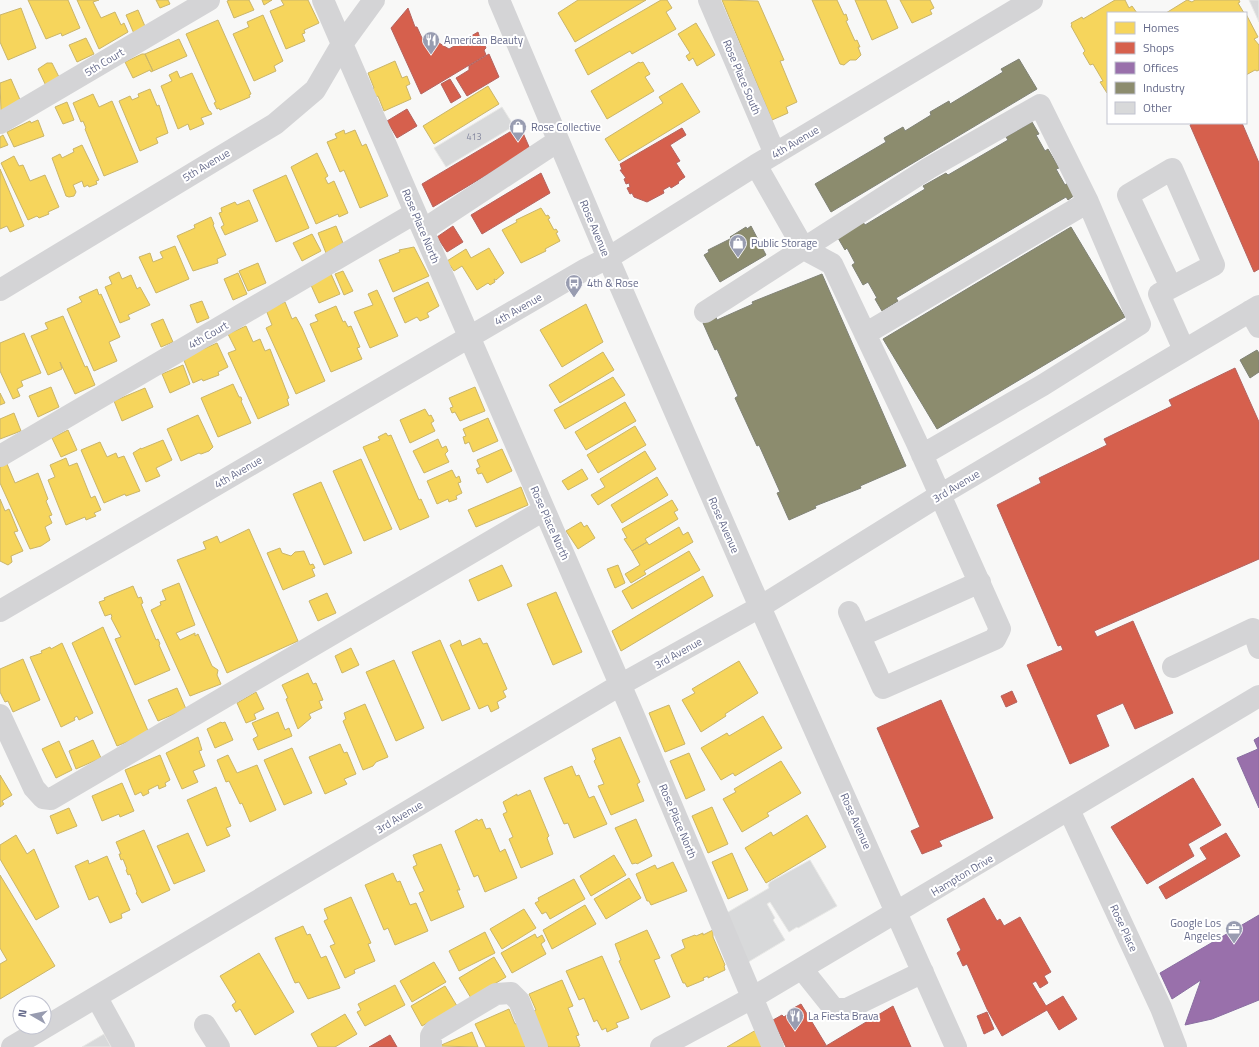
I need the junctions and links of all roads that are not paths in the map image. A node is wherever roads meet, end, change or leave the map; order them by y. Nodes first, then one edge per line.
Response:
1 (209, 0) edge
2 (323, 0) edge
3 (374, 0) edge
4 (499, 0) edge
5 (709, 0) edge
6 (1032, 0) edge
7 (342, 44) junction
8 (0, 123) edge
9 (558, 141) junction
10 (775, 154) junction
11 (756, 165) junction
12 (1088, 202) junction
13 (419, 222) junction
14 (804, 248) junction
15 (608, 258) junction
16 (1171, 287) junction
17 (0, 290) edge
18 (705, 312) dead end
19 (1256, 315) edge
20 (865, 334) junction
21 (469, 338) junction
22 (1184, 350) junction
23 (922, 455) junction
24 (0, 456) edge
25 (940, 496) junction
26 (544, 510) junction
27 (980, 582) junction
28 (760, 607) junction
29 (0, 611) edge
30 (849, 612) dead end
31 (1257, 634) edge
32 (860, 636) junction
33 (1173, 667) dead end
34 (620, 685) junction
35 (1259, 696) edge
36 (0, 715) edge
37 (1069, 810) junction
38 (896, 912) junction
39 (802, 969) junction
40 (923, 972) junction
41 (97, 998) junction
42 (752, 998) junction
43 (206, 1025) dead end
44 (12, 1047) edge
45 (124, 1047) edge
46 (219, 1047) edge
47 (431, 1047) edge
48 (537, 1047) edge
49 (661, 1047) edge
50 (773, 1047) edge
51 (956, 1047) edge
52 (1176, 1047) edge

1 - 8 street, 5th Court
2 - 7 street, Rose Place North
3 - 7 street, 5th Avenue
4 - 9 street, Rose Avenue
5 - 10 street, Rose Place South
6 - 10 street, 4th Avenue
7 - 13 street, Rose Place North
7 - 17 street, 5th Avenue
9 - 13 street, 4th Court
9 - 15 street, Rose Avenue
10 - 11 street, 4th Avenue
11 - 14 street
11 - 15 street, 4th Avenue
12 - 14 street
12 - 20 street
12 - 23 street
13 - 21 street, Rose Place North
13 - 24 street, 4th Court
14 - 18 street
14 - 20 street
15 - 21 street, 4th Avenue
15 - 28 street, Rose Avenue
16 - 16 street
16 - 22 street
19 - 22 street, 3rd Avenue
20 - 23 street
21 - 26 street, Rose Place North
21 - 29 street, 4th Avenue
22 - 25 street, 3rd Avenue
23 - 25 street
25 - 27 street
25 - 28 street, 3rd Avenue
26 - 34 street, Rose Place North
26 - 36 street
27 - 32 street
27 - 32 street
28 - 34 street, 3rd Avenue
28 - 38 street, Rose Avenue
30 - 32 street
31 - 33 street
34 - 41 street, 3rd Avenue
34 - 42 street, Rose Place North
35 - 37 street, Hampton Drive
37 - 38 street, Hampton Drive
37 - 52 street, Rose Place
38 - 39 street, Hampton Drive
38 - 40 street, Rose Avenue
39 - 40 street
39 - 42 street, Hampton Drive
40 - 51 street, Rose Avenue
41 - 44 street, 3rd Avenue
41 - 45 street
42 - 49 street, Hampton Drive
42 - 50 street, Rose Place North
43 - 46 street
47 - 48 street

